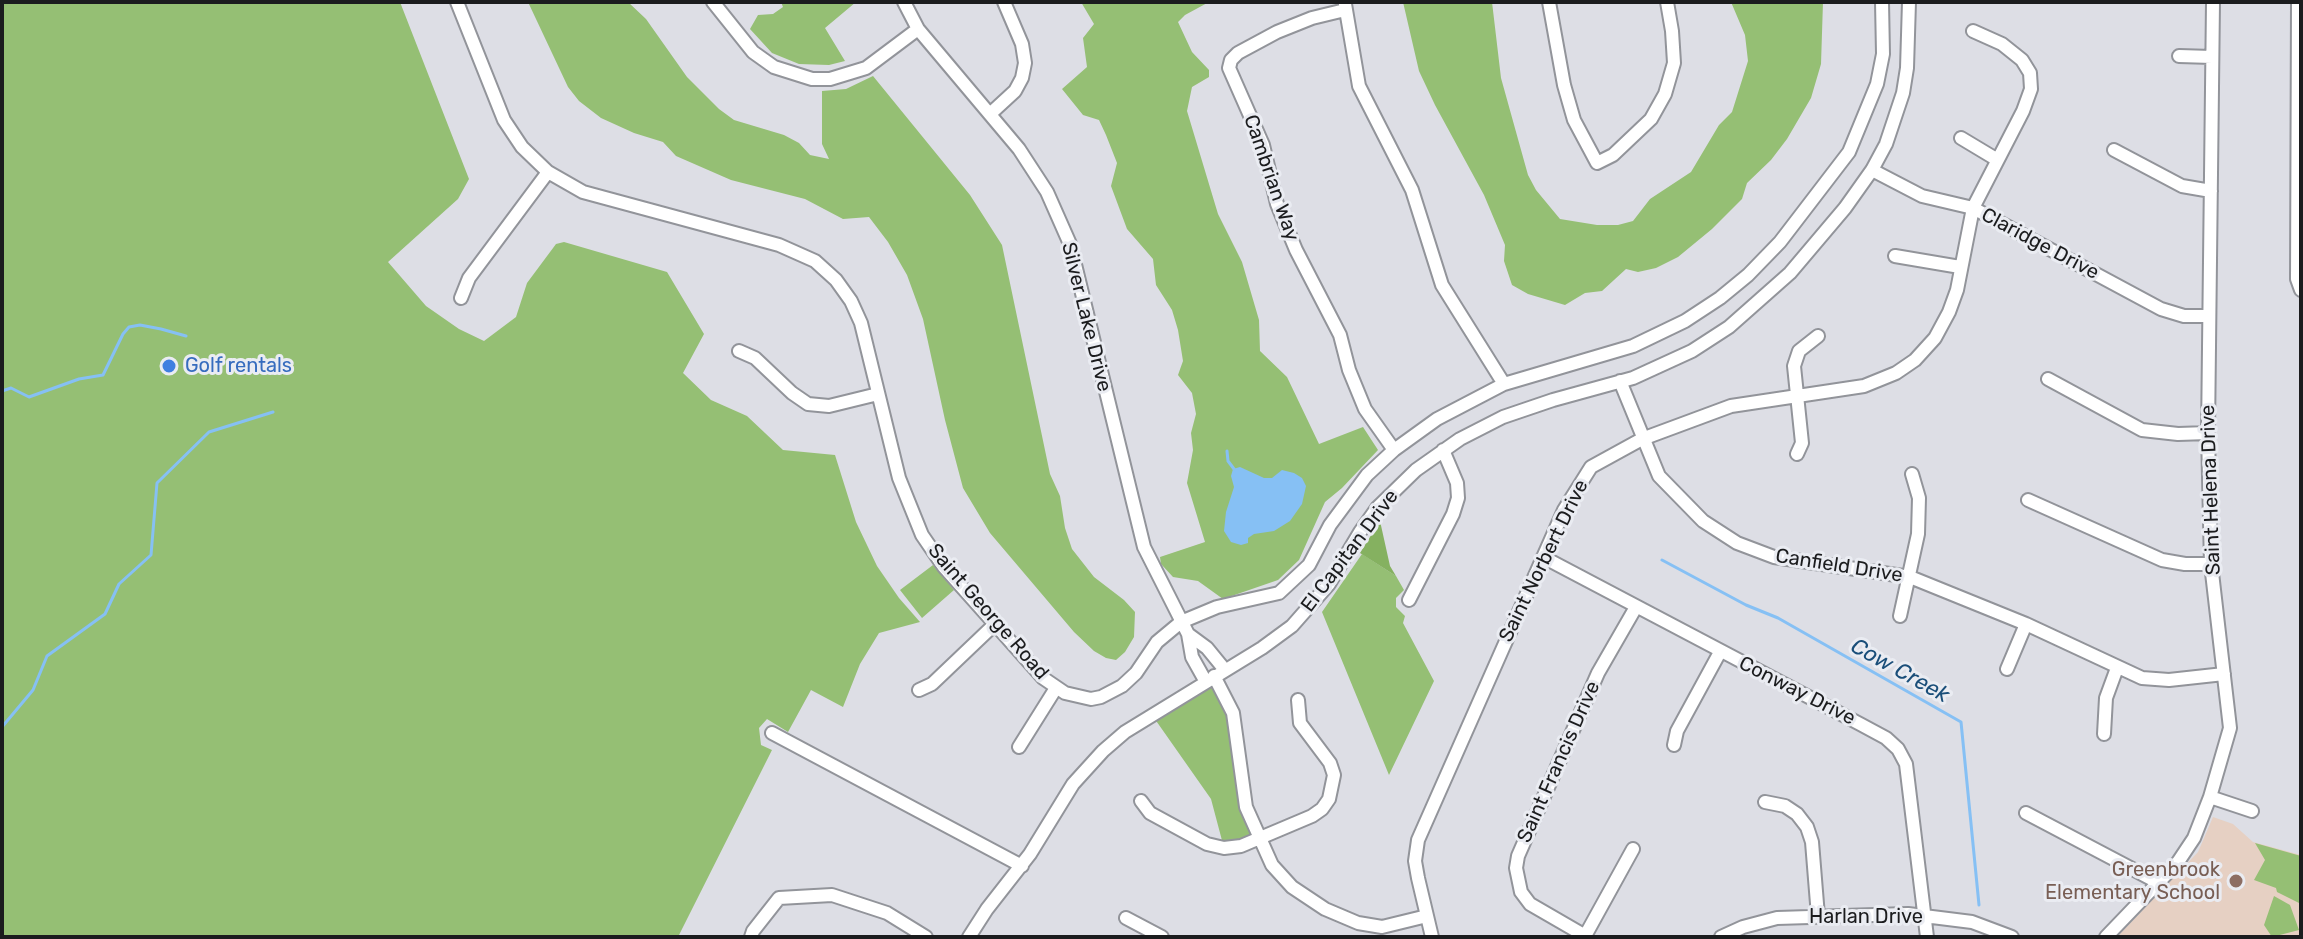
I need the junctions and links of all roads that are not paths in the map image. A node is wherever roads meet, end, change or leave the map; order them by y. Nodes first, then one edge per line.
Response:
1 (457, 2) edge
2 (713, 2) edge
3 (904, 2) edge
4 (1004, 2) edge
5 (1549, 2) edge
6 (1667, 2) edge
7 (1882, 2) edge
8 (1909, 2) edge
9 (2213, 2) edge
10 (2298, 2) edge
11 (1345, 6) edge
12 (918, 29) junction
13 (1973, 31) dead end
14 (2179, 56) dead end
15 (2212, 57) junction
16 (990, 114) junction
17 (1961, 138) dead end
18 (2114, 150) dead end
19 (1996, 159) junction
20 (1872, 170) junction
21 (548, 172) junction
22 (2211, 191) junction
23 (1973, 208) junction
24 (1895, 256) dead end
25 (1960, 267) junction
26 (2301, 290) edge
27 (461, 298) dead end
28 (2208, 316) junction
29 (1818, 336) dead end
30 (739, 351) dead end
31 (2048, 379) dead end
32 (1620, 381) junction
33 (1504, 384) junction
34 (878, 394) junction
35 (1797, 397) junction
36 (2208, 433) junction
37 (1642, 439) junction
38 (1394, 450) junction
39 (1443, 450) junction
40 (1797, 454) dead end
41 (1912, 474) dead end
42 (2028, 500) dead end
43 (1543, 557) junction
44 (2211, 564) junction
45 (1910, 577) junction
46 (1409, 600) dead end
47 (1636, 607) junction
48 (1900, 616) dead end
49 (995, 624) junction
50 (2026, 624) junction
51 (1184, 628) junction
52 (1720, 652) junction
53 (2117, 668) junction
54 (2007, 669) dead end
55 (2224, 674) junction
56 (1215, 676) junction
57 (1056, 688) junction
58 (919, 690) dead end
59 (1298, 700) dead end
60 (772, 733) dead end
61 (2104, 734) dead end
62 (1674, 745) dead end
63 (1019, 747) dead end
64 (2210, 797) junction
65 (1141, 801) dead end
66 (1765, 802) dead end
67 (2252, 811) dead end
68 (2026, 813) dead end
69 (1259, 839) junction
70 (1633, 849) dead end
71 (1022, 866) junction
72 (2159, 883) junction
73 (1923, 915) junction
74 (1427, 916) junction
75 (1818, 916) junction
76 (1126, 918) dead end
77 (1586, 936) edge
78 (751, 937) edge
79 (926, 937) edge
80 (969, 937) edge
81 (1162, 937) edge
82 (1432, 937) edge
83 (1721, 937) edge
84 (1927, 937) edge
85 (2012, 937) edge
86 (2106, 937) edge

1 - 21 street, Saint George Road
2 - 12 street
3 - 12 street, Silver Lake Drive
4 - 16 street
5 - 6 street
7 - 33 street, Saint George Road
8 - 20 street, El Capitan Drive
9 - 15 street, Saint Helena Drive
10 - 26 street
11 - 33 street
11 - 38 street, Cambrian Way
12 - 16 street, Silver Lake Drive
13 - 19 street, Saint Norbert Drive
14 - 15 street
15 - 22 street, Saint Helena Drive
16 - 51 street, Silver Lake Drive
17 - 19 street
18 - 22 street
19 - 23 street, Saint Norbert Drive
20 - 23 street, Claridge Drive
20 - 32 street, El Capitan Drive
21 - 27 street
21 - 34 street, Saint George Road
22 - 28 street, Saint Helena Drive
23 - 25 street, Saint Norbert Drive
23 - 28 street, Claridge Drive
24 - 25 street
25 - 35 street, Saint Norbert Drive
28 - 36 street, Saint Helena Drive
29 - 35 street
30 - 34 street
31 - 36 street
32 - 37 street, Canfield Drive
32 - 39 street, El Capitan Drive
33 - 38 street, Saint George Road
34 - 49 street, Saint George Road
35 - 37 street, Saint Norbert Drive
35 - 40 street
36 - 44 street, Saint Helena Drive
37 - 43 street, Saint Norbert Drive
37 - 45 street, Canfield Drive
38 - 51 street, Saint George Road
39 - 46 street
39 - 56 street, El Capitan Drive
41 - 45 street
42 - 44 street
43 - 47 street, Conway Drive
43 - 74 street, Saint Norbert Drive
44 - 55 street, Saint Helena Drive
45 - 48 street
45 - 50 street, Canfield Drive
47 - 52 street, Conway Drive
47 - 77 street, Saint Francis Drive
49 - 57 street, Saint George Road
49 - 58 street
50 - 53 street, Canfield Drive
50 - 54 street
51 - 56 street
51 - 56 street
51 - 57 street, Saint George Road
52 - 62 street
52 - 73 street, Conway Drive
53 - 55 street, Canfield Drive
53 - 61 street
55 - 64 street, Saint Helena Drive
56 - 69 street
56 - 71 street, El Capitan Drive
57 - 63 street
59 - 69 street
60 - 71 street
64 - 67 street
64 - 72 street, Saint Helena Drive
65 - 69 street
66 - 75 street
68 - 72 street
69 - 74 street
70 - 77 street
71 - 80 street, El Capitan Drive
72 - 86 street, Saint Helena Drive
73 - 75 street, Harlan Drive
73 - 84 street
73 - 85 street, Harlan Drive
74 - 82 street, Saint Norbert Drive
75 - 83 street, Harlan Drive
76 - 81 street
78 - 79 street

